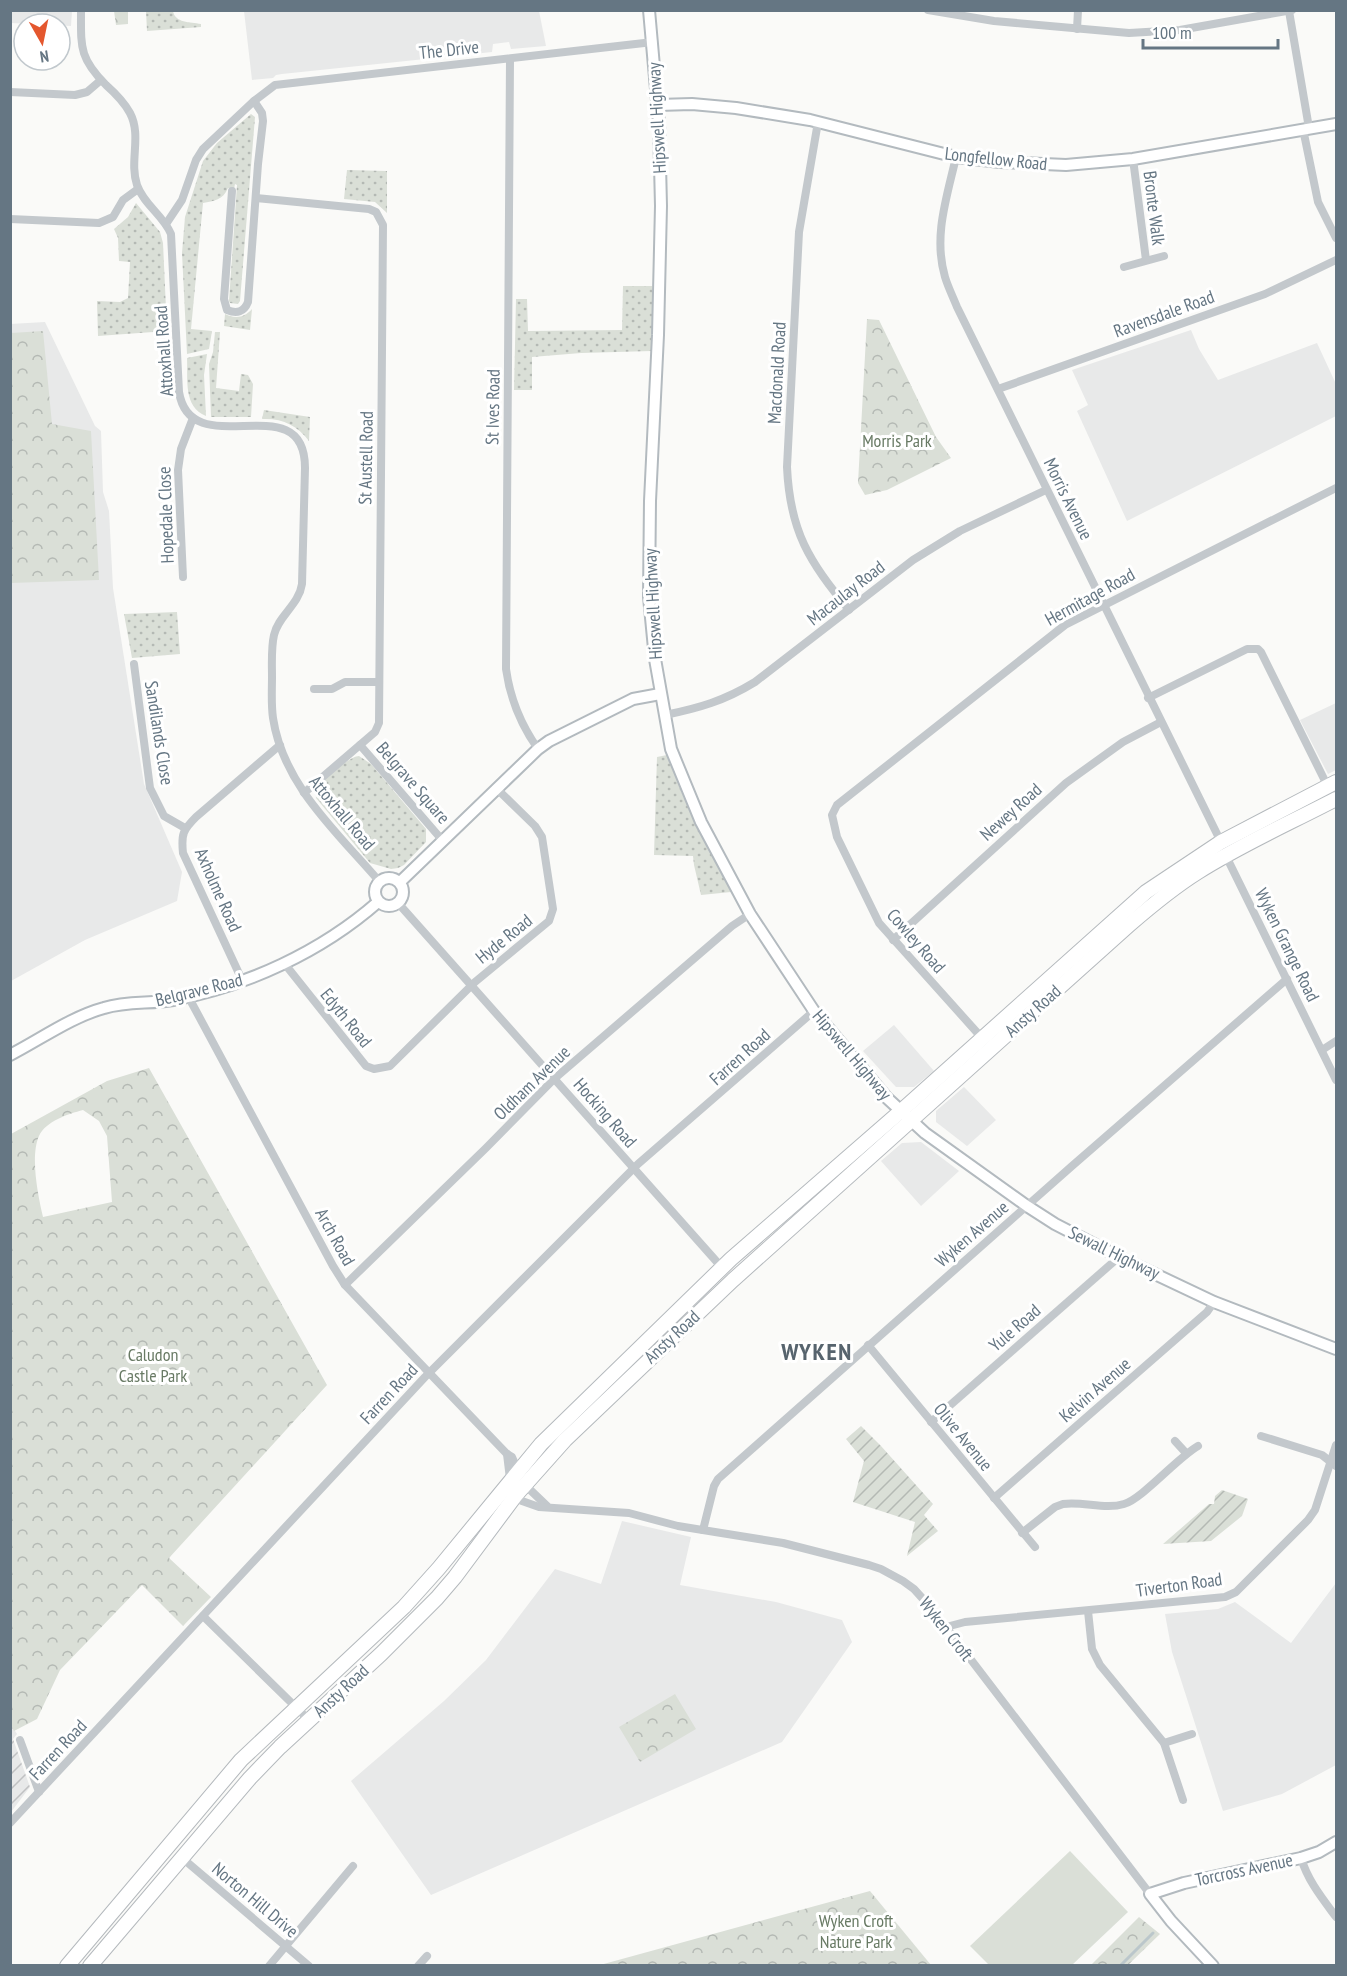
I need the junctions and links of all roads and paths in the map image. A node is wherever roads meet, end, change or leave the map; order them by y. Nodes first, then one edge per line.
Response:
1 (81, 10) edge
2 (649, 10) edge
3 (928, 10) edge
4 (1078, 10) edge
5 (1291, 11) edge
6 (1077, 29) junction
7 (653, 42) junction
8 (510, 59) junction
9 (101, 80) junction
10 (10, 92) edge
11 (254, 101) junction
12 (658, 105) junction
13 (818, 122) junction
14 (1336, 124) edge
15 (1306, 129) junction
16 (956, 157) junction
17 (1133, 159) junction
18 (138, 189) junction
19 (232, 191) dead end
20 (256, 198) junction
21 (10, 219) edge
22 (166, 224) junction
23 (1336, 238) edge
24 (1164, 256) dead end
25 (1146, 260) junction
26 (1336, 260) edge
27 (1124, 267) dead end
28 (998, 389) junction
29 (194, 418) junction
30 (1336, 488) edge
31 (1046, 490) junction
32 (183, 577) dead end
33 (1103, 604) junction
34 (849, 610) junction
35 (134, 664) dead end
36 (378, 682) junction
37 (314, 689) dead end
38 (660, 694) junction
39 (1148, 698) junction
40 (665, 715) junction
41 (1161, 722) junction
42 (280, 745) junction
43 (360, 745) junction
44 (538, 749) junction
45 (1332, 785) edge
46 (496, 788) junction
47 (304, 793) junction
48 (1336, 799) edge
49 (832, 818) joint
50 (185, 828) junction
51 (443, 841) junction
52 (1221, 842) junction
53 (1226, 856) junction
54 (380, 881) junction
55 (400, 882) junction
56 (378, 902) junction
57 (398, 903) junction
58 (750, 914) junction
59 (893, 940) junction
60 (284, 963) junction
61 (1287, 979) junction
62 (242, 980) junction
63 (471, 986) junction
64 (188, 996) junction
65 (814, 1011) junction
66 (982, 1038) junction
67 (1336, 1041) edge
68 (1322, 1050) junction
69 (10, 1055) edge
70 (554, 1079) junction
71 (1336, 1080) edge
72 (901, 1111) junction
73 (912, 1122) junction
74 (634, 1169) junction
75 (1027, 1206) junction
76 (1119, 1257) junction
77 (720, 1265) junction
78 (733, 1280) junction
79 (345, 1285) junction
80 (1214, 1302) junction
81 (868, 1345) junction
82 (1336, 1349) edge
83 (429, 1372) junction
84 (931, 1422) junction
85 (1261, 1436) dead end
86 (1175, 1440) dead end
87 (1336, 1445) edge
88 (1198, 1446) dead end
89 (1186, 1453) junction
90 (507, 1454) junction
91 (1334, 1464) edge
92 (514, 1475) junction
93 (520, 1490) junction
94 (994, 1498) junction
95 (547, 1506) junction
96 (703, 1530) junction
97 (1022, 1533) junction
98 (1035, 1547) dead end
99 (1088, 1611) junction
100 (203, 1616) junction
101 (946, 1628) junction
102 (296, 1707) junction
103 (309, 1720) junction
104 (1192, 1734) dead end
105 (20, 1740) dead end
106 (1164, 1743) junction
107 (39, 1792) junction
108 (1183, 1800) dead end
109 (10, 1823) edge
110 (1336, 1842) edge
111 (181, 1857) junction
112 (1300, 1858) junction
113 (353, 1866) dead end
114 (1150, 1894) junction
115 (115, 1908) junction
116 (1336, 1917) edge
117 (285, 1946) junction
118 (427, 1956) dead end
119 (68, 1965) edge
120 (90, 1965) edge
121 (269, 1965) edge
122 (309, 1965) edge
123 (418, 1965) edge
124 (1213, 1965) edge

1 - 9 street
2 - 7 street, Hipswell Highway
3 - 6 street
4 - 6 street
5 - 6 street
5 - 15 street
7 - 8 street, The Drive
7 - 12 street, Hipswell Highway
8 - 11 street, The Drive
8 - 44 street, St Ives Road
9 - 10 street
9 - 18 street
11 - 20 street
11 - 22 street
12 - 13 street, Longfellow Road
12 - 38 street, Hipswell Highway
13 - 16 street, Longfellow Road
13 - 34 street, Macdonald Road
14 - 15 street, Longfellow Road
15 - 17 street, Longfellow Road
15 - 23 street
16 - 17 street, Longfellow Road
16 - 28 street, Morris Avenue
17 - 25 street, Bronte Walk
18 - 21 street
18 - 22 street
19 - 20 street
20 - 36 street, St Austell Road
22 - 29 street, Attoxhall Road
24 - 25 street, Bronte Walk
25 - 27 street, Bronte Walk
26 - 28 street, Ravensdale Road
28 - 31 street, Morris Avenue
29 - 32 street, Hopedale Close
29 - 42 street, Attoxhall Road
30 - 33 street, Hermitage Road
31 - 33 street, Morris Avenue
31 - 34 street, Macaulay Road
33 - 39 street, Morris Avenue
33 - 49 street, Hermitage Road
34 - 40 street, Macaulay Road
35 - 50 street, Sandilands Close
36 - 37 street
36 - 43 street, St Austell Road
38 - 40 street, Hipswell Highway
38 - 44 street
39 - 41 street, Morris Avenue
39 - 45 street
40 - 58 street, Hipswell Highway
41 - 52 street, Morris Avenue
41 - 59 street, Newey Road
42 - 47 street, Attoxhall Road
42 - 50 street, Axholme Road
43 - 47 street, St Austell Road
43 - 51 street, Belgrave Square
44 - 46 street
45 - 52 highway, Ansty Road
46 - 51 street
46 - 63 street, Hyde Road
47 - 54 street, Attoxhall Road
48 - 53 highway, Ansty Road
49 - 59 street, Cowley Road
50 - 62 street, Axholme Road
51 - 55 street
52 - 66 highway, Ansty Road
53 - 61 street, Wyken Grange Road
53 - 73 highway, Ansty Road
54 - 55 street
54 - 56 street
55 - 57 street
56 - 57 street
56 - 60 street, Belgrave Road
57 - 63 street, Hocking Road
58 - 65 street, Hipswell Highway
58 - 70 street, Oldham Avenue
59 - 66 street, Cowley Road
60 - 62 street, Belgrave Road
60 - 63 street, Edyth Road
61 - 68 street, Wyken Grange Road
61 - 75 street, Wyken Avenue
62 - 64 street, Belgrave Road
63 - 70 street, Hocking Road
64 - 69 street, Belgrave Road
64 - 79 street, Arch Road
65 - 72 street, Hipswell Highway
65 - 74 street, Farren Road
66 - 72 highway, Ansty Road
67 - 68 street
68 - 71 street, Wyken Grange Road
70 - 74 street, Hocking Road
70 - 79 street, Oldham Avenue
72 - 73 street, Hipswell Highway
72 - 77 highway, Ansty Road
73 - 75 street, Sewall Highway
73 - 78 highway, Ansty Road
74 - 77 street, Hocking Road
74 - 83 street, Farren Road
75 - 76 street, Sewall Highway
75 - 81 street, Wyken Avenue
76 - 80 street, Sewall Highway
76 - 84 street, Yule Road
77 - 78 highway
77 - 92 highway, Ansty Road
78 - 93 highway, Ansty Road
79 - 83 street, Arch Road
80 - 82 street, Sewall Highway
80 - 94 street, Kelvin Avenue
81 - 84 street, Olive Avenue
81 - 96 street, Wyken Avenue
83 - 90 street, Arch Road
83 - 100 street, Farren Road
84 - 94 street, Olive Avenue
85 - 91 street
86 - 89 street
87 - 91 street, Tiverton Road
88 - 89 street
89 - 97 street
90 - 92 street
90 - 92 street
91 - 99 street, Tiverton Road
92 - 93 street
92 - 93 street
92 - 102 highway, Ansty Road
93 - 95 street
93 - 95 street, Wyken Croft
93 - 103 highway, Ansty Road
94 - 97 street, Olive Avenue
95 - 96 street, Wyken Croft
96 - 101 street, Wyken Croft
97 - 98 street, Olive Avenue
99 - 101 street, Tiverton Road
99 - 106 street
100 - 102 street
100 - 107 street, Farren Road
101 - 114 street, Wyken Croft
102 - 103 street
102 - 115 highway, Ansty Road
103 - 111 highway, Ansty Road
104 - 106 street
105 - 107 street
106 - 108 street
107 - 109 street, Farren Road
110 - 112 street, Torcross Avenue
111 - 115 highway
111 - 117 street, Norton Hill Drive
111 - 120 highway, Ansty Road
112 - 114 street, Torcross Avenue
112 - 116 street
113 - 117 street
114 - 124 street, Wyken Croft
115 - 119 highway, Ansty Road
117 - 121 street
117 - 122 street, Norton Hill Drive
118 - 123 street

